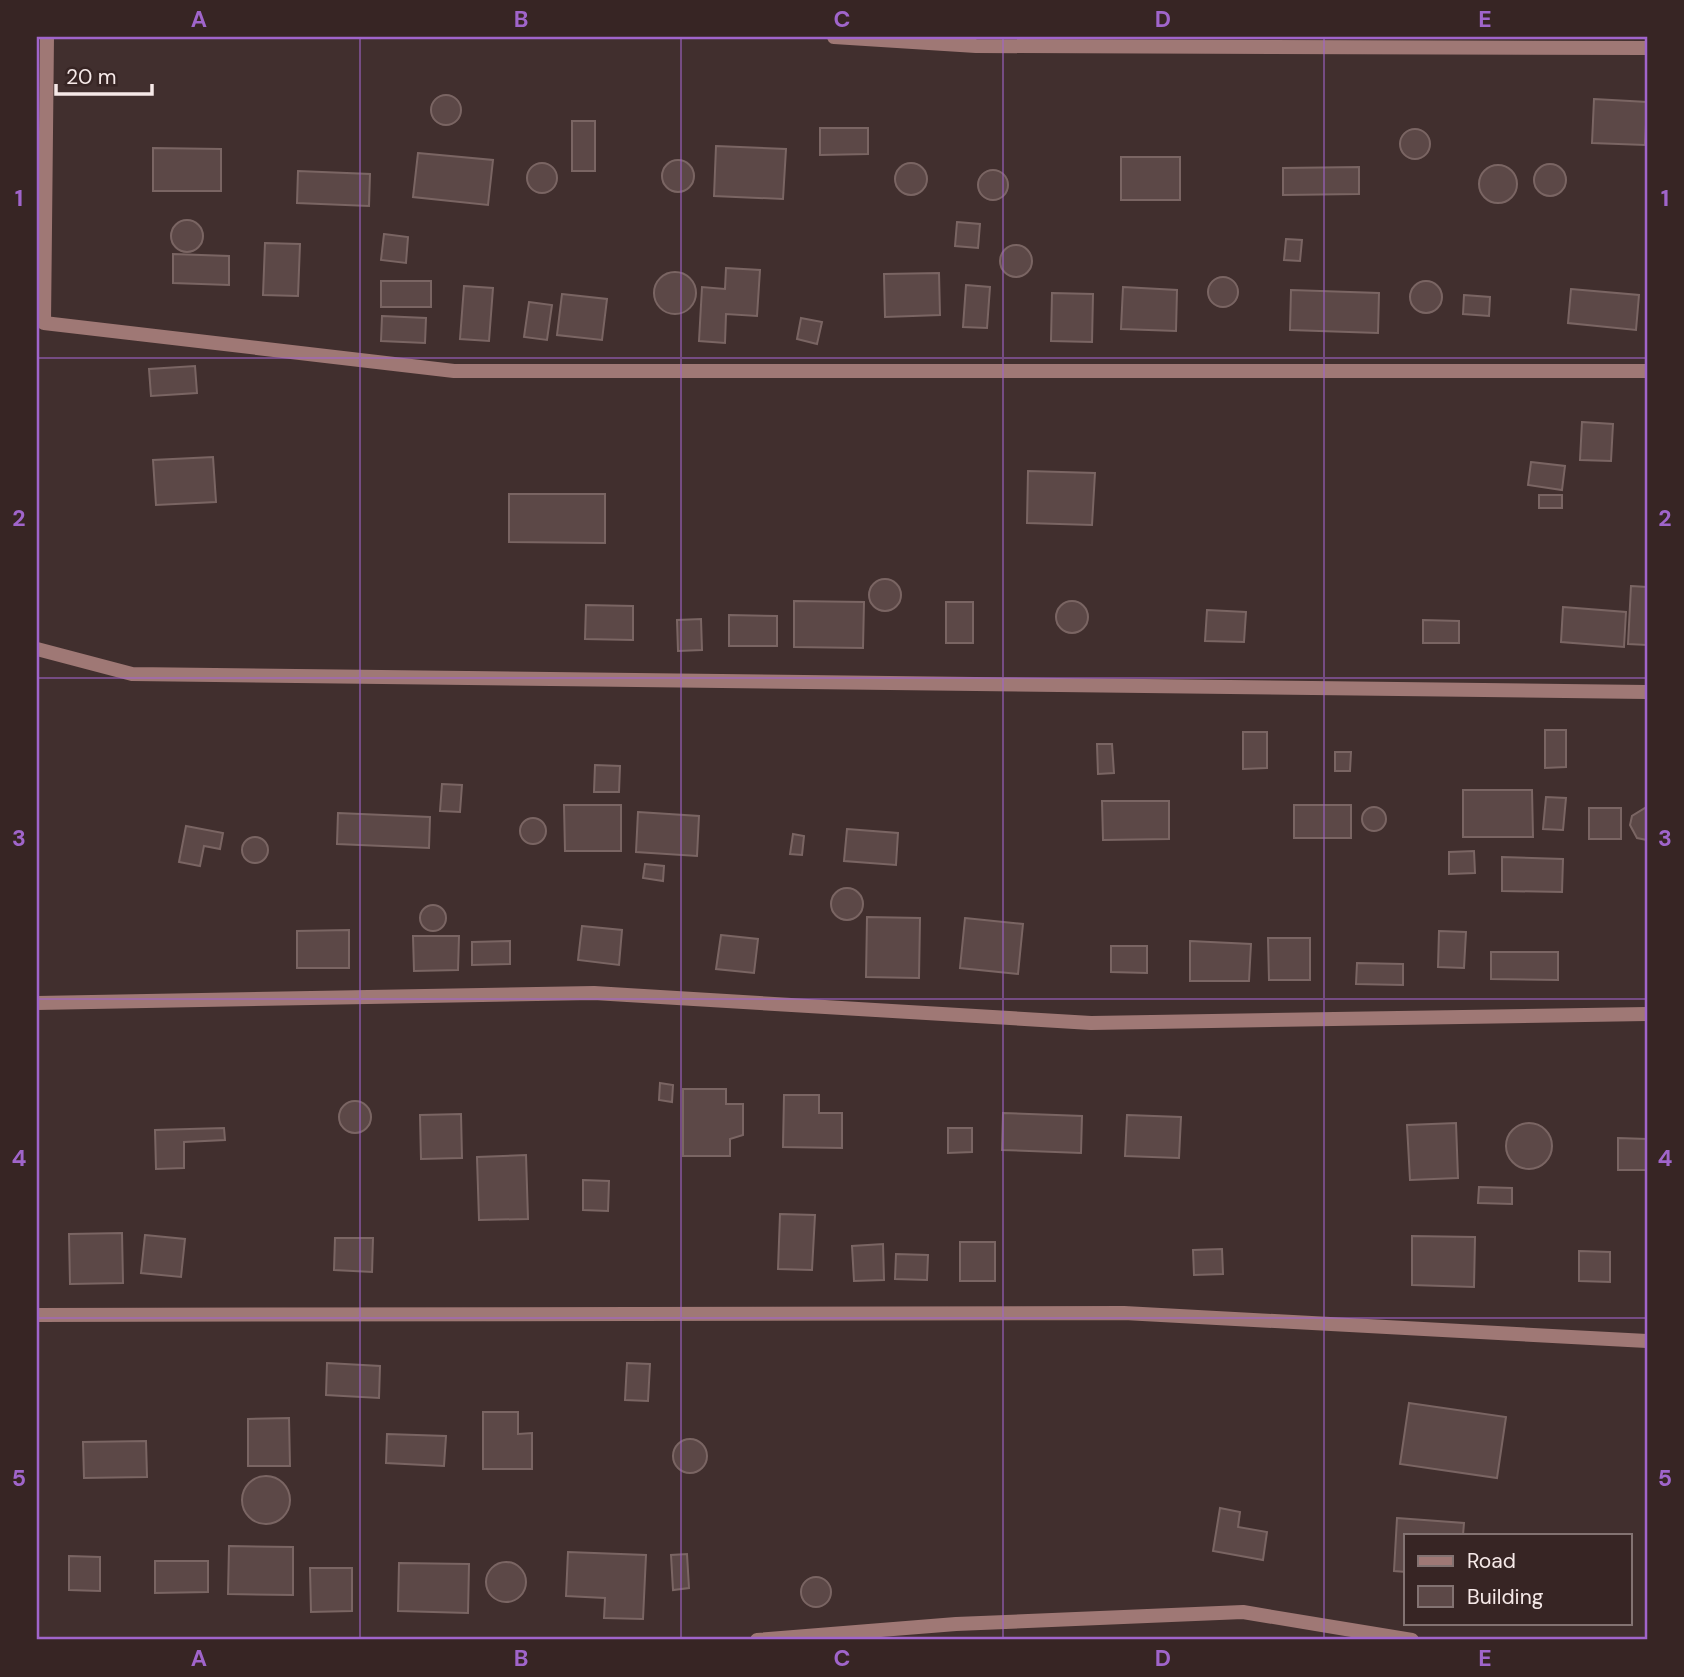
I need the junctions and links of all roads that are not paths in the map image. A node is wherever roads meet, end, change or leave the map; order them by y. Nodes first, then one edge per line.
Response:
1 (47, 37) edge
2 (834, 37) edge
3 (1647, 48) edge
4 (40, 321) edge
5 (1647, 371) edge
6 (37, 649) edge
7 (1647, 692) edge
8 (37, 1003) edge
9 (1647, 1014) edge
10 (37, 1315) edge
11 (1647, 1341) edge
12 (757, 1640) edge
13 (1412, 1640) edge

1 - 4 street
2 - 3 street
4 - 5 street
6 - 7 street
8 - 9 street
10 - 11 street
12 - 13 street

